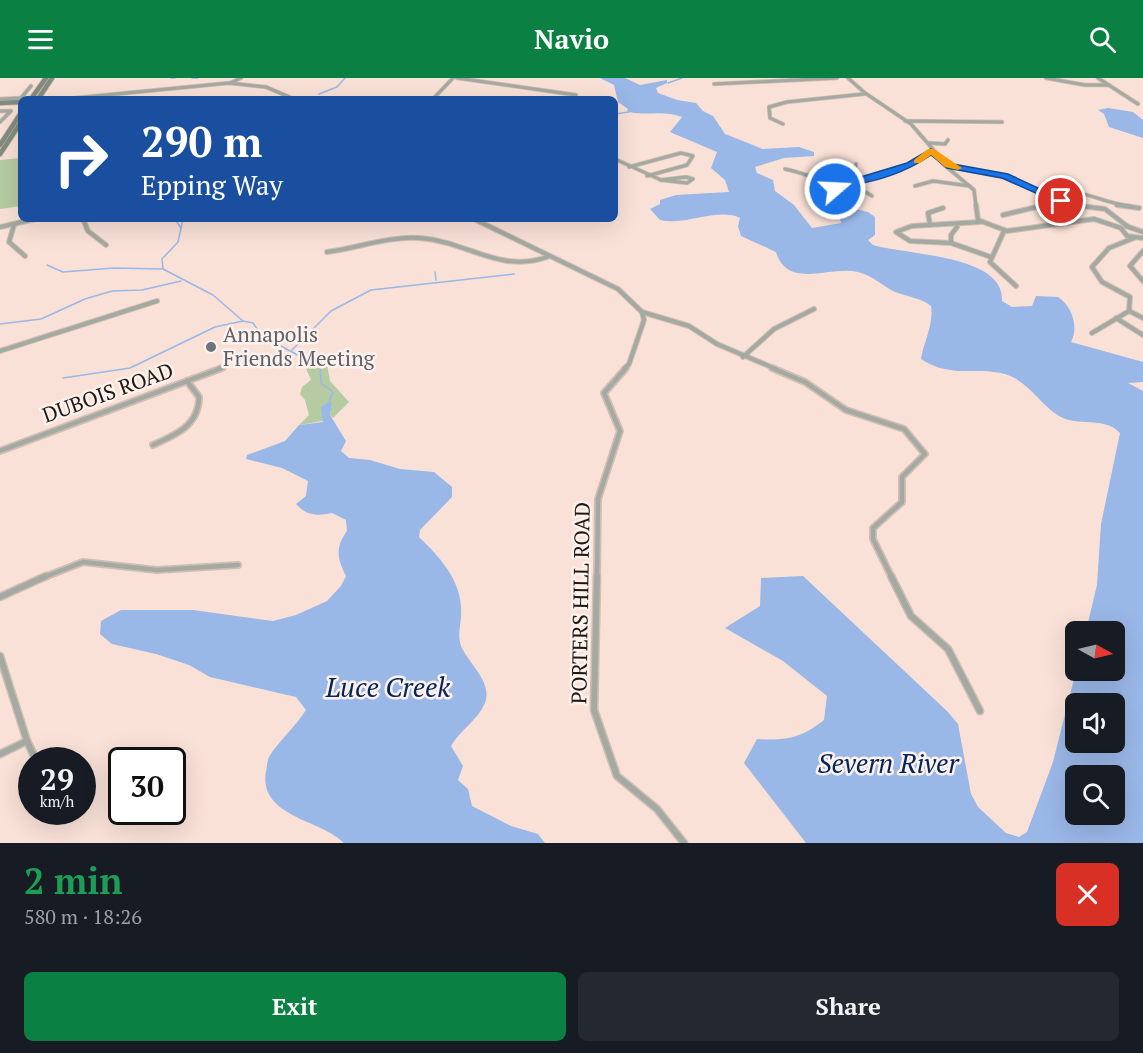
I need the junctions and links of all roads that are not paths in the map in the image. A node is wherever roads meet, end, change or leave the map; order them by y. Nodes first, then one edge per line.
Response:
1 (46, 78) edge
2 (52, 78) edge
3 (241, 78) edge
4 (455, 78) edge
5 (837, 78) edge
6 (848, 78) edge
7 (1046, 78) edge
8 (1098, 78) edge
9 (229, 83) junction
10 (714, 84) dead end
11 (1109, 85) junction
12 (31, 86) dead end
13 (141, 92) junction
14 (864, 94) junction
15 (576, 95) dead end
16 (23, 96) edge
17 (33, 96) edge
18 (40, 96) edge
19 (98, 96) edge
20 (140, 96) edge
21 (287, 96) edge
22 (436, 96) edge
23 (18, 99) edge
24 (0, 102) edge
25 (18, 103) edge
26 (1138, 104) dead end
27 (0, 111) edge
28 (18, 120) edge
29 (905, 121) junction
30 (0, 122) edge
31 (1002, 122) dead end
32 (783, 124) dead end
33 (18, 125) edge
34 (14, 129) junction
35 (0, 130) edge
36 (948, 140) dead end
37 (0, 143) edge
38 (929, 143) junction
39 (931, 151) junction
40 (0, 154) edge
41 (936, 157) junction
42 (618, 161) edge
43 (856, 164) dead end
44 (630, 167) junction
45 (784, 169) dead end
46 (833, 170) dead end
47 (647, 176) junction
48 (821, 179) junction
49 (661, 180) junction
50 (838, 183) junction
51 (851, 183) junction
52 (915, 186) dead end
53 (972, 187) junction
54 (1046, 194) junction
55 (872, 196) dead end
56 (1061, 201) junction
57 (820, 202) junction
58 (943, 208) dead end
59 (1139, 208) dead end
60 (825, 215) dead end
61 (1003, 215) dead end
62 (24, 222) edge
63 (83, 222) edge
64 (480, 222) edge
65 (980, 222) junction
66 (14, 225) junction
67 (930, 225) junction
68 (959, 226) junction
69 (1127, 226) junction
70 (0, 227) edge
71 (1121, 228) junction
72 (1004, 231) junction
73 (1143, 232) edge
74 (1124, 237) junction
75 (1142, 238) edge
76 (951, 243) junction
77 (106, 245) dead end
78 (1143, 251) edge
79 (327, 252) dead end
80 (26, 256) dead end
81 (550, 256) junction
82 (991, 257) junction
83 (1143, 281) edge
84 (1016, 286) dead end
85 (157, 301) dead end
86 (814, 309) dead end
87 (1129, 310) junction
88 (642, 312) junction
89 (1116, 318) junction
90 (1143, 318) edge
91 (1092, 333) dead end
92 (1143, 335) edge
93 (0, 351) edge
94 (743, 357) junction
95 (227, 366) dead end
96 (187, 381) junction
97 (153, 445) dead end
98 (0, 451) edge
99 (238, 565) dead end
100 (1, 598) edge
101 (0, 656) edge
102 (980, 711) dead end
103 (27, 741) junction
104 (30, 747) edge
105 (0, 754) edge
106 (684, 843) edge

1 - 17 main road
2 - 18 main road
3 - 9 street
4 - 15 street
4 - 22 street
5 - 10 street
6 - 14 street
7 - 11 street
8 - 11 street
9 - 13 street
9 - 21 street
11 - 26 street
12 - 16 street
13 - 19 street
13 - 20 street
14 - 29 street
14 - 32 street
23 - 24 street
24 - 25 main road
27 - 30 street
28 - 34 main road
29 - 31 street
29 - 38 street
33 - 34 main road
34 - 35 main road
34 - 37 main road
34 - 40 main road
36 - 38 street
38 - 39 street
39 - 41 street
39 - 51 street
41 - 53 street
41 - 54 street
42 - 44 street
43 - 51 street
44 - 47 street
44 - 47 street
45 - 48 street
46 - 50 street
47 - 49 street
48 - 50 street
48 - 57 street
49 - 49 street
50 - 51 street
50 - 57 street
51 - 55 street
52 - 53 street
53 - 65 street
54 - 56 street
54 - 59 street
56 - 61 street
56 - 69 street
57 - 60 street
58 - 67 street
62 - 66 street
63 - 77 street
64 - 81 street
65 - 68 street
65 - 72 street
66 - 70 street
66 - 80 street
67 - 68 street
67 - 76 street
68 - 76 street
69 - 71 street
69 - 73 street
71 - 72 street
71 - 74 street
72 - 82 street
74 - 75 street
74 - 87 street
76 - 82 street
78 - 83 street
79 - 81 street
81 - 88 street
82 - 84 street
85 - 93 street
86 - 94 street
87 - 89 street
87 - 90 street
88 - 94 street
88 - 106 street, PORTERS HILL ROAD
89 - 91 street
89 - 92 street
94 - 102 street
95 - 96 street, DUBOIS ROAD
96 - 97 street
96 - 98 street, DUBOIS ROAD
99 - 100 street
101 - 103 street
103 - 104 street
103 - 105 street

